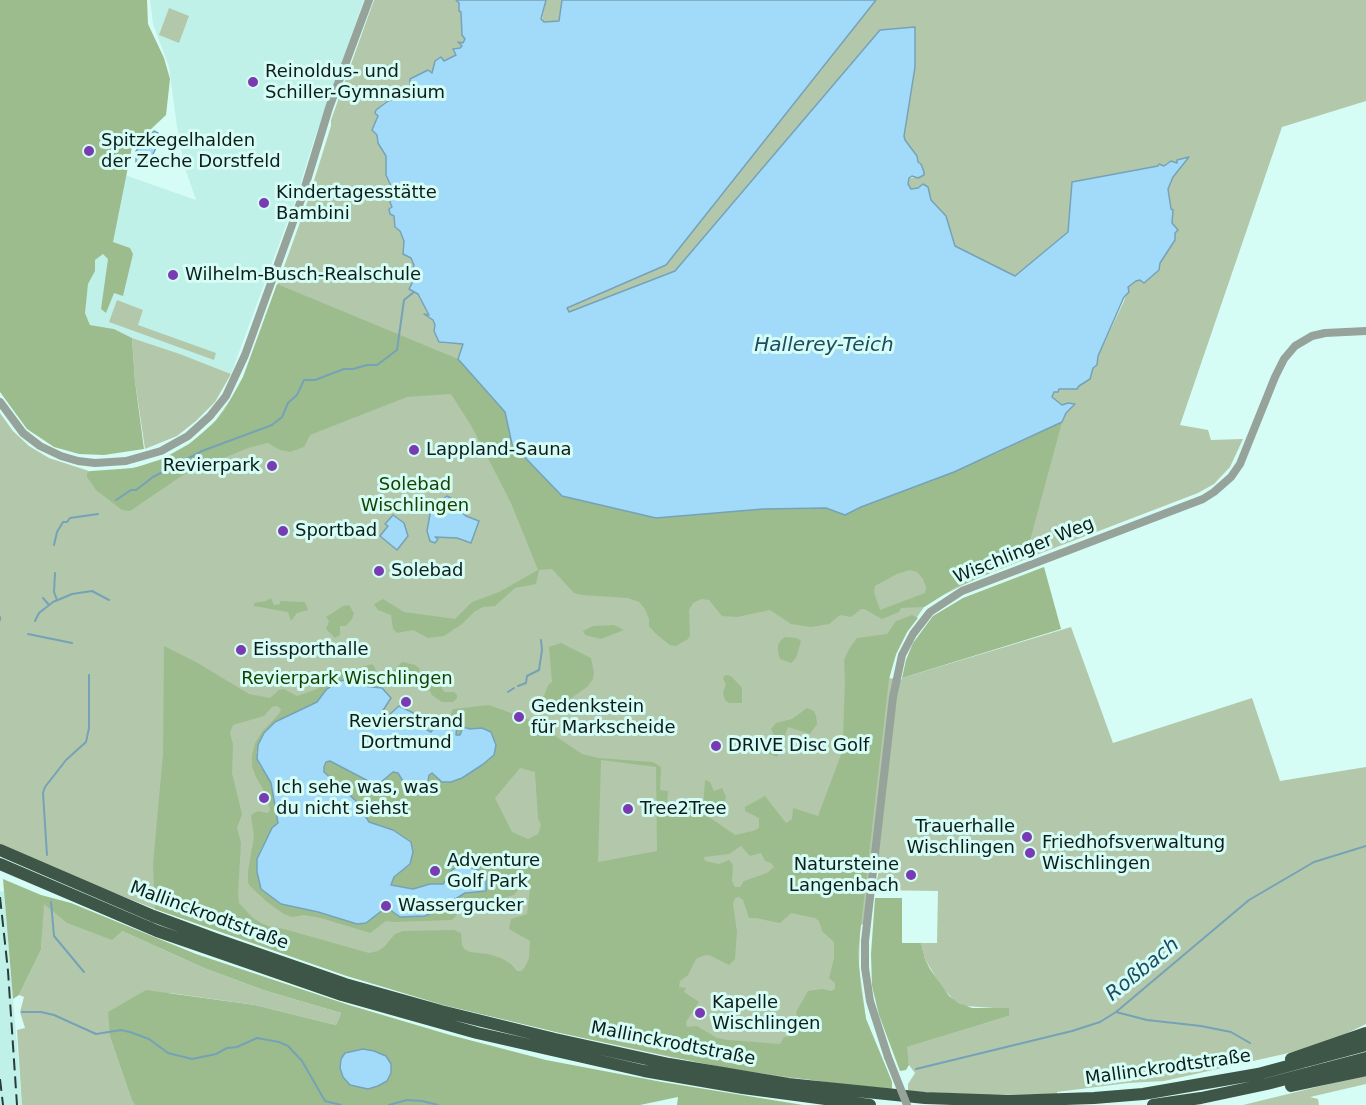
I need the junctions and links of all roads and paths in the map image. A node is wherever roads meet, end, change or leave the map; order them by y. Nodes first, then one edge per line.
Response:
1 (369, 0) edge
2 (1366, 331) edge
3 (0, 402) edge
4 (0, 850) edge
5 (0, 864) edge
6 (1366, 1033) edge
7 (1366, 1045) edge
8 (1366, 1058) edge
9 (1366, 1070) edge
10 (1195, 1086) junction
11 (1201, 1098) junction
12 (870, 1105) edge
13 (907, 1105) edge
14 (1154, 1105) edge

1 - 3 street
2 - 13 street, Wischlinger Weg, bridge
4 - 10 highway, Mallinckrodtstraße
5 - 12 highway, Mallinckrodtstraße
6 - 10 highway
7 - 10 highway, Mallinckrodtstraße
8 - 11 highway, Mallinckrodtstraße
9 - 11 highway
11 - 14 highway, Mallinckrodtstraße

